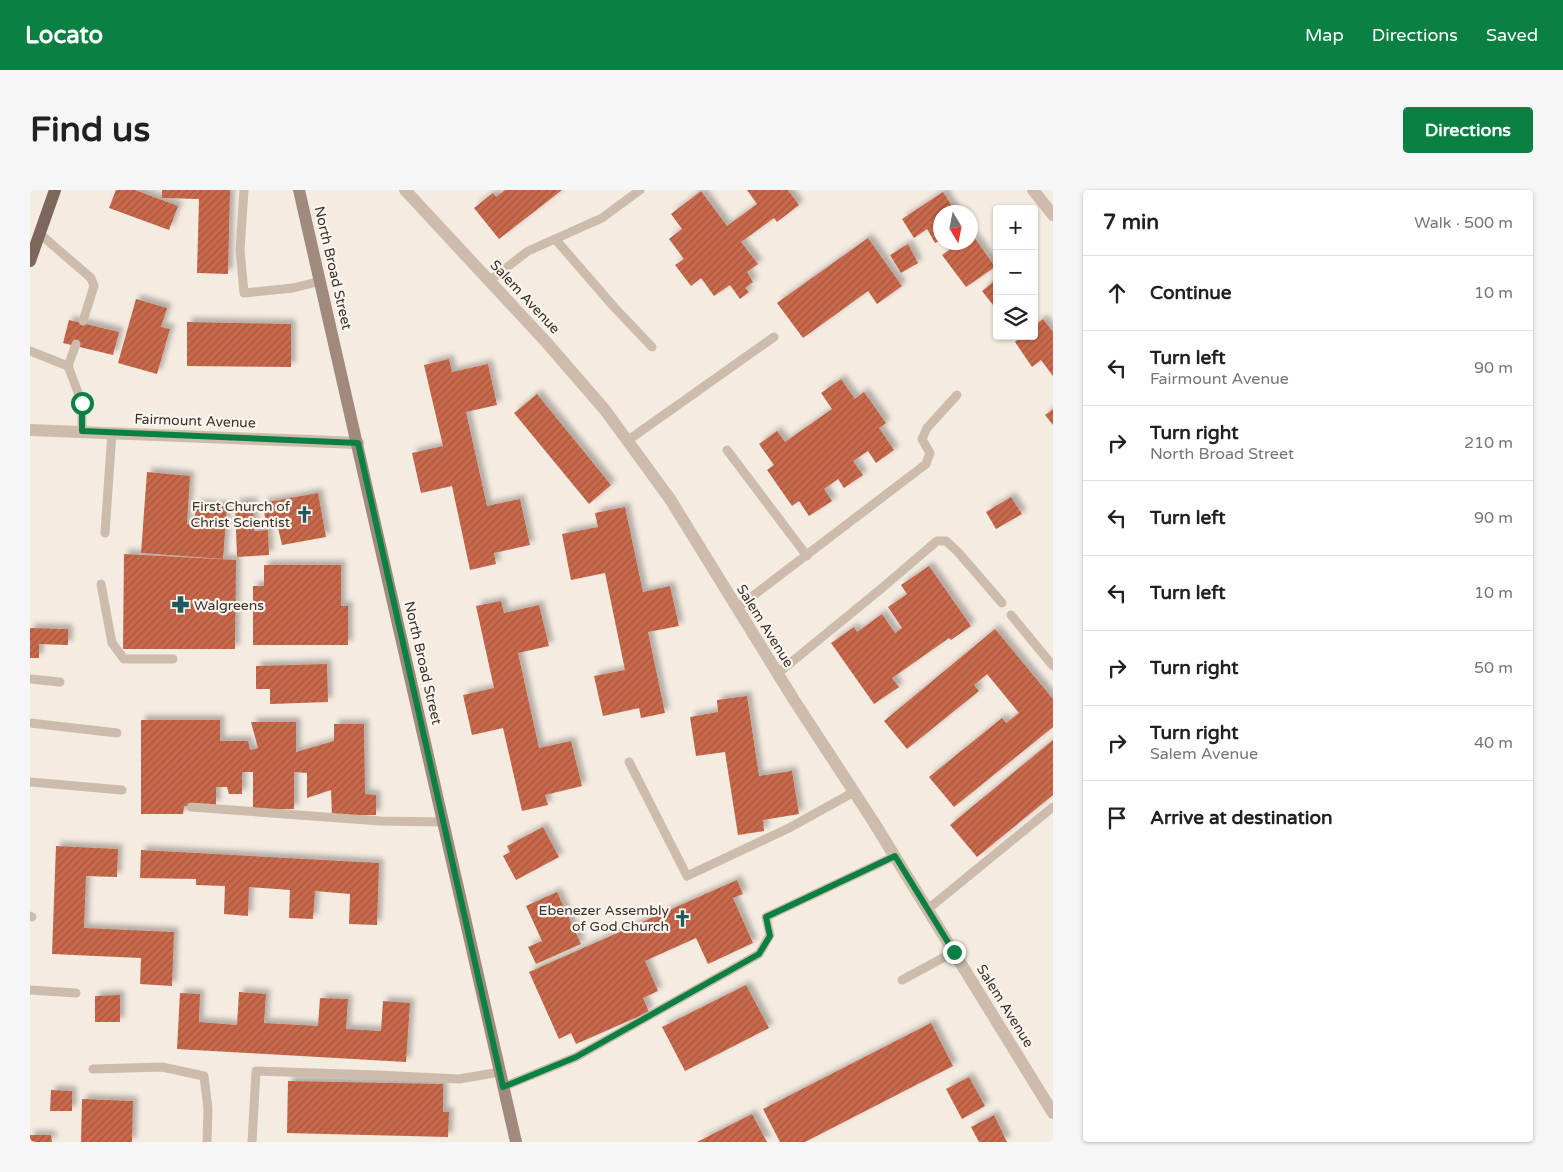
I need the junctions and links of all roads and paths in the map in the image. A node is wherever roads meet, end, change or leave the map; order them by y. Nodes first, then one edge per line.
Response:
1 (55, 190) edge
2 (244, 190) edge
3 (299, 190) edge
4 (404, 190) edge
5 (640, 190) edge
6 (1033, 190) edge
7 (1053, 215) edge
8 (40, 234) junction
9 (556, 240) junction
10 (30, 261) edge
11 (489, 280) junction
12 (320, 281) junction
13 (83, 322) dead end
14 (774, 337) dead end
15 (76, 344) dead end
16 (652, 347) dead end
17 (30, 351) edge
18 (68, 366) junction
19 (957, 395) dead end
20 (30, 430) edge
21 (82, 431) junction
22 (112, 432) junction
23 (627, 440) junction
24 (358, 443) junction
25 (728, 450) dead end
26 (105, 533) dead end
27 (807, 556) junction
28 (101, 584) dead end
29 (1002, 603) dead end
30 (737, 608) junction
31 (1011, 615) dead end
32 (173, 659) dead end
33 (1053, 666) edge
34 (777, 674) junction
35 (30, 679) edge
36 (60, 682) dead end
37 (30, 723) edge
38 (117, 733) dead end
39 (629, 762) dead end
40 (30, 782) edge
41 (122, 790) dead end
42 (854, 792) junction
43 (191, 807) dead end
44 (1053, 807) edge
45 (443, 822) junction
46 (895, 856) junction
47 (928, 910) junction
48 (954, 952) junction
49 (902, 980) dead end
50 (30, 990) edge
51 (76, 993) dead end
52 (93, 1069) dead end
53 (500, 1072) junction
54 (503, 1087) junction
55 (1053, 1113) edge
56 (207, 1142) edge
57 (252, 1142) edge
58 (516, 1142) edge

1 - 8 main road
2 - 12 lane
3 - 12 main road, North Broad Street
4 - 11 street, Salem Avenue
5 - 9 lane
6 - 7 street
8 - 10 main road
8 - 13 lane
9 - 11 lane
9 - 16 lane
11 - 23 street, Salem Avenue
12 - 24 main road, North Broad Street
14 - 23 lane
15 - 18 lane
17 - 18 lane
18 - 21 lane
19 - 27 lane
20 - 21 street, Fairmount Avenue
21 - 22 street, Fairmount Avenue
22 - 24 street, Fairmount Avenue
22 - 26 lane
23 - 30 street, Salem Avenue
24 - 45 main road, North Broad Street
25 - 27 lane
27 - 30 lane
28 - 32 lane
29 - 34 lane
30 - 34 street, Salem Avenue
31 - 33 lane
34 - 42 street, Salem Avenue
35 - 36 lane
37 - 38 lane
39 - 42 lane
40 - 41 lane
42 - 46 street, Salem Avenue
43 - 45 lane
44 - 47 lane
45 - 53 main road, North Broad Street
46 - 47 street, Salem Avenue
46 - 54 lane
47 - 48 street, Salem Avenue
48 - 49 lane
48 - 55 street, Salem Avenue
50 - 51 lane
52 - 56 lane
53 - 54 main road, North Broad Street
53 - 57 lane
54 - 58 main road, North Broad Street

